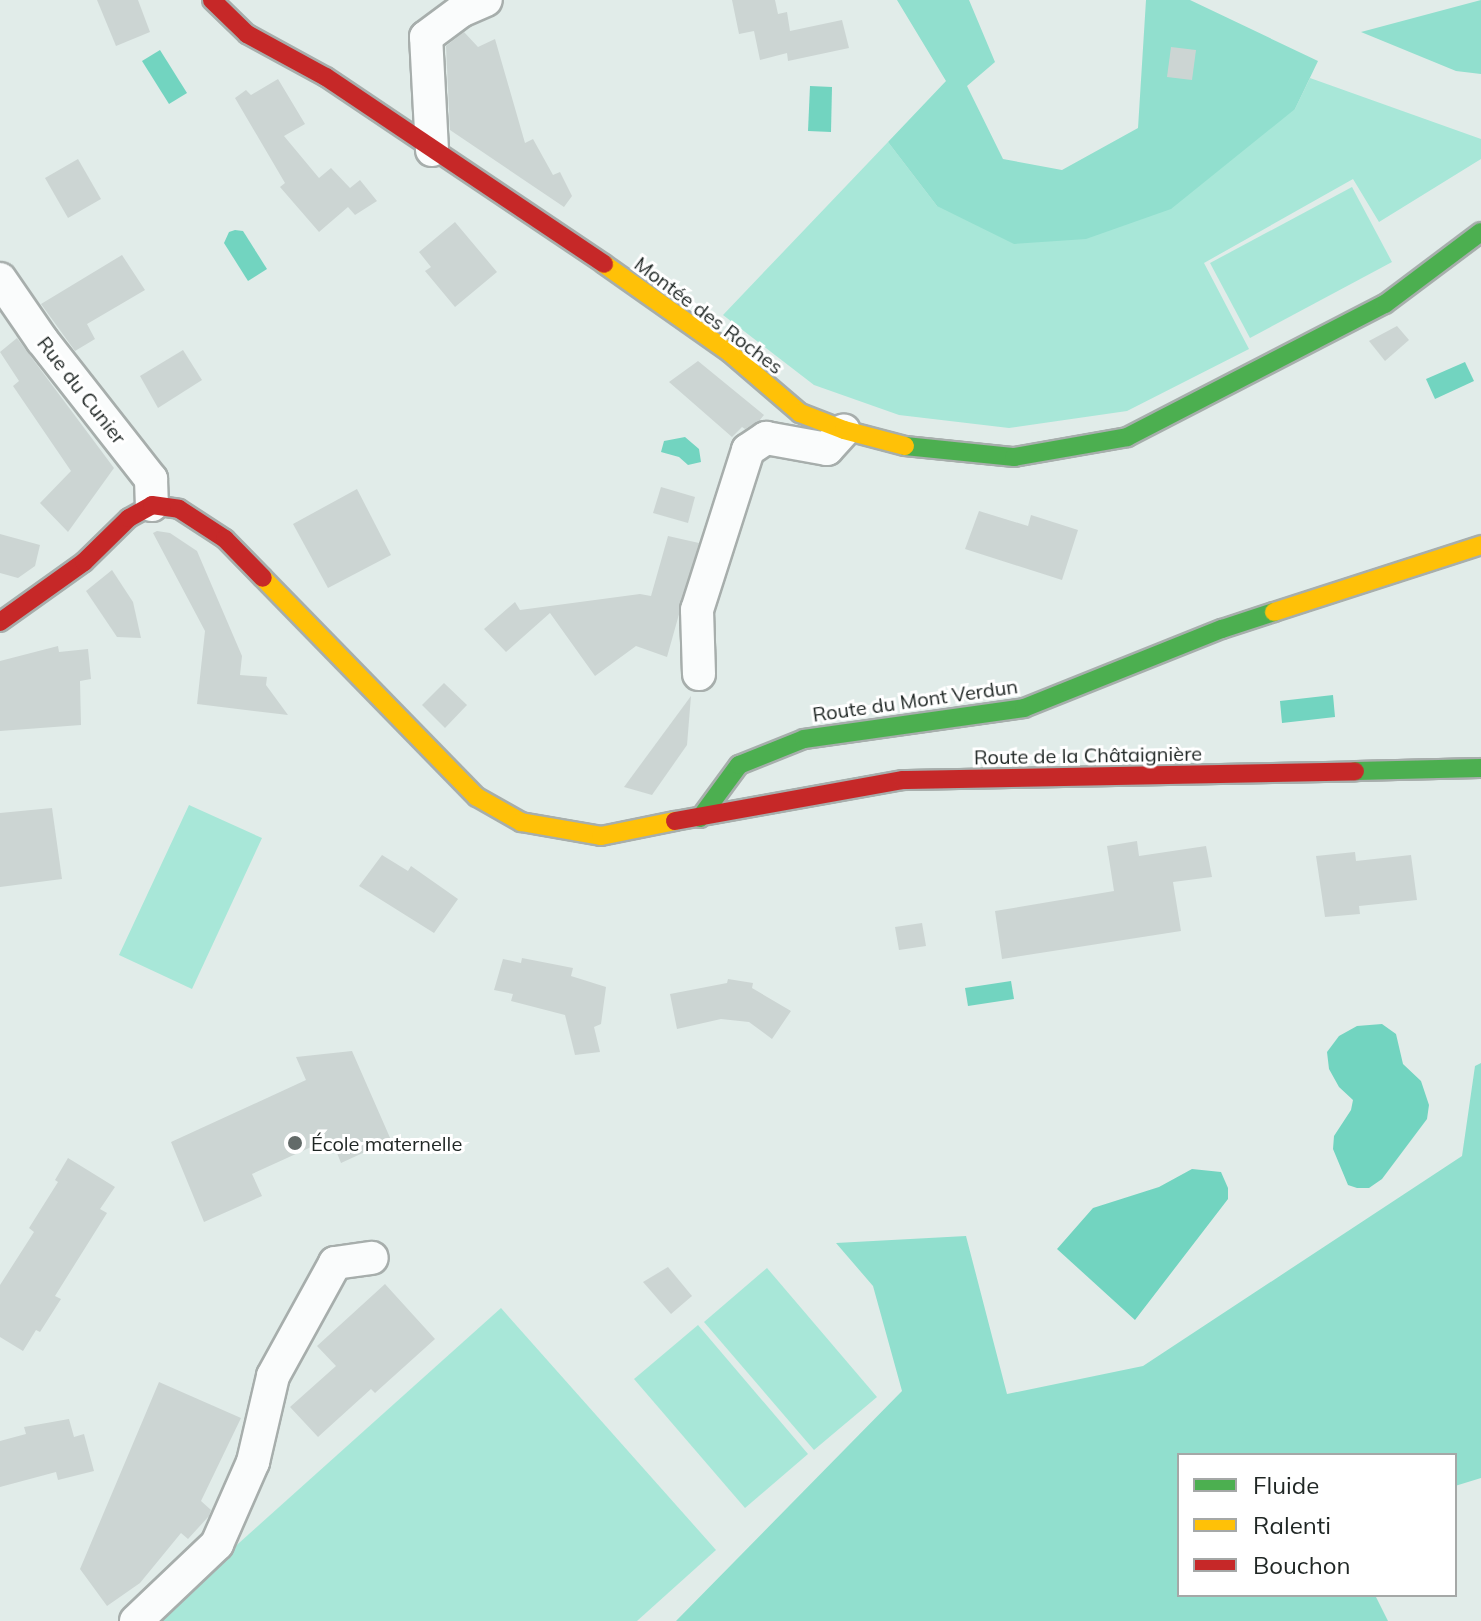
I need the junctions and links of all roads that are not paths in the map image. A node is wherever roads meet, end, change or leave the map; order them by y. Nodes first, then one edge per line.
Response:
1 (212, 0) edge
2 (486, 0) edge
3 (432, 150) junction
4 (1481, 232) edge
5 (0, 279) edge
6 (844, 430) junction
7 (152, 505) junction
8 (1481, 545) edge
9 (0, 622) edge
10 (699, 674) dead end
11 (1481, 768) edge
12 (700, 818) junction
13 (372, 1258) dead end
14 (136, 1621) edge

1 - 3 street, Montée des Roches
2 - 3 street
3 - 6 street, Montée des Roches
4 - 6 street, Montée des Roches
5 - 7 street, Rue du Cunier
6 - 10 street
7 - 9 street
7 - 12 street
8 - 12 street, Route du Mont Verdun
11 - 12 street, Route de la Châtaignière
13 - 14 street

